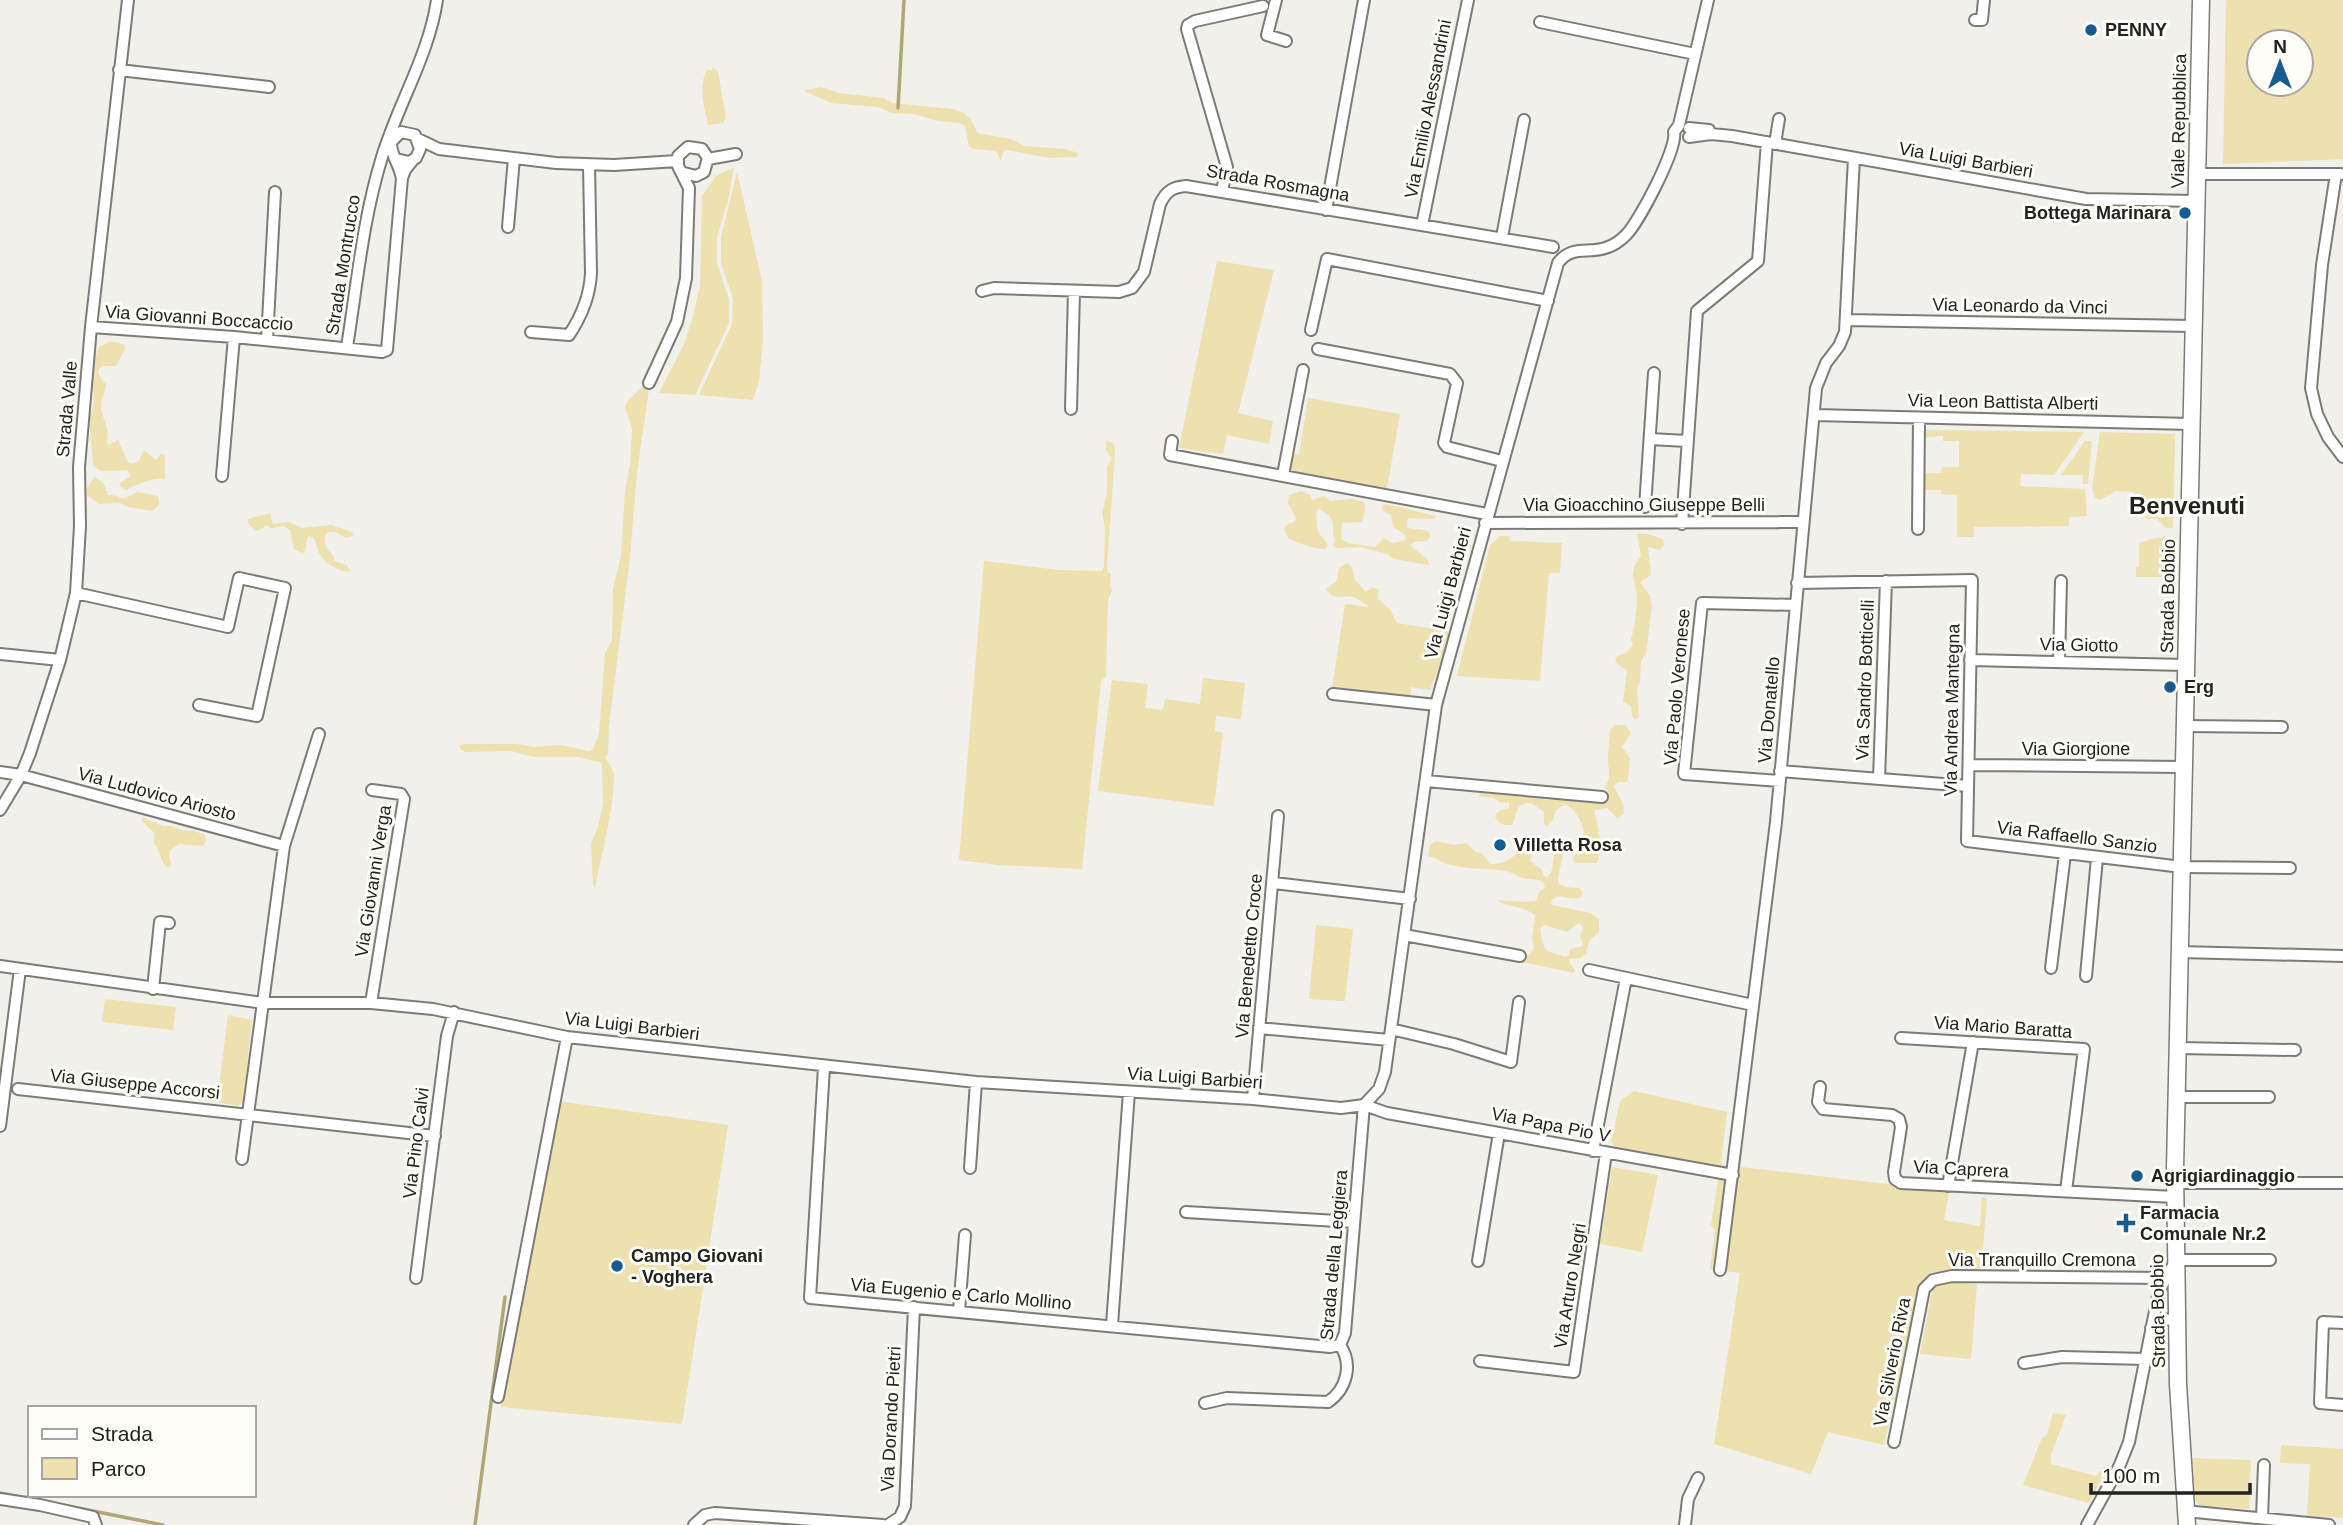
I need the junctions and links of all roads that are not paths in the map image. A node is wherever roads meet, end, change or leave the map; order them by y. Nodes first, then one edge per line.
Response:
1 (128, 0) edge
2 (436, 0) edge
3 (1276, 0) edge
4 (1364, 0) edge
5 (1468, 0) edge
6 (1708, 0) edge
7 (1984, 0) edge
8 (2201, 0) edge
9 (1263, 6) dead end
10 (1975, 20) dead end
11 (1539, 22) dead end
12 (1286, 41) dead end
13 (1695, 54) junction
14 (119, 70) junction
15 (269, 87) dead end
16 (397, 117) junction
17 (1779, 119) dead end
18 (1524, 120) dead end
19 (404, 131) junction
20 (1683, 132) junction
21 (418, 139) junction
22 (1771, 143) junction
23 (390, 147) junction
24 (446, 150) junction
25 (736, 154) dead end
26 (514, 158) junction
27 (1854, 158) junction
28 (414, 159) junction
29 (708, 159) junction
30 (677, 161) junction
31 (589, 165) junction
32 (684, 173) junction
33 (700, 174) junction
34 (2196, 174) junction
35 (2339, 174) edge
36 (402, 183) junction
37 (1222, 191) junction
38 (275, 192) dead end
39 (690, 195) junction
40 (2196, 201) junction
41 (1326, 210) junction
42 (1422, 225) junction
43 (508, 227) dead end
44 (1502, 237) junction
45 (1553, 247) junction
46 (1574, 251) junction
47 (1558, 263) junction
48 (982, 291) dead end
49 (1074, 291) junction
50 (1548, 300) junction
51 (1846, 320) junction
52 (2193, 326) junction
53 (91, 327) junction
54 (1311, 330) dead end
55 (531, 332) dead end
56 (234, 337) junction
57 (267, 340) junction
58 (347, 347) junction
59 (1318, 349) dead end
60 (1303, 370) dead end
61 (1654, 373) dead end
62 (649, 383) dead end
63 (1071, 409) dead end
64 (1814, 415) junction
65 (1919, 418) junction
66 (2192, 424) junction
67 (1687, 437) junction
68 (1650, 439) junction
69 (1172, 441) dead end
70 (2343, 457) edge
71 (1502, 460) junction
72 (1283, 475) junction
73 (222, 476) dead end
74 (1645, 507) dead end
75 (1486, 519) junction
76 (1803, 522) junction
77 (1682, 524) junction
78 (1918, 528) dead end
79 (1886, 581) junction
80 (2061, 581) dead end
81 (1797, 583) junction
82 (76, 593) junction
83 (1796, 605) junction
84 (0, 654) edge
85 (60, 660) junction
86 (1970, 660) junction
87 (2059, 662) junction
88 (2186, 664) junction
89 (1333, 694) dead end
90 (199, 705) dead end
91 (1436, 705) junction
92 (2185, 726) junction
93 (2282, 727) dead end
94 (319, 734) dead end
95 (1969, 765) junction
96 (2184, 767) junction
97 (0, 772) edge
98 (21, 775) junction
99 (1780, 776) junction
100 (1879, 779) junction
101 (1426, 781) junction
102 (1968, 786) junction
103 (372, 790) dead end
104 (1602, 797) dead end
105 (0, 810) edge
106 (1278, 816) dead end
107 (1967, 841) joint
108 (284, 846) junction
109 (2065, 854) junction
110 (2098, 858) junction
111 (2182, 867) junction
112 (2290, 868) dead end
113 (1274, 883) junction
114 (1410, 899) junction
115 (169, 923) dead end
116 (1404, 934) junction
117 (2180, 952) junction
118 (1520, 956) dead end
119 (2343, 956) edge
120 (0, 966) edge
121 (2051, 968) dead end
122 (20, 969) junction
123 (1589, 970) dead end
124 (2086, 976) dead end
125 (1626, 978) junction
126 (153, 989) junction
127 (1519, 1002) dead end
128 (263, 1003) junction
129 (371, 1003) junction
130 (1753, 1005) junction
131 (454, 1013) junction
132 (1259, 1028) junction
133 (1390, 1034) junction
134 (567, 1037) junction
135 (1901, 1038) dead end
136 (1973, 1042) junction
137 (2178, 1048) junction
138 (2295, 1050) dead end
139 (824, 1067) junction
140 (976, 1082) junction
141 (1820, 1087) dead end
142 (18, 1089) dead end
143 (1129, 1092) junction
144 (2176, 1097) junction
145 (2269, 1097) dead end
146 (1253, 1099) junction
147 (1364, 1105) junction
148 (247, 1115) junction
149 (0, 1126) edge
150 (1499, 1133) junction
151 (435, 1136) junction
152 (1593, 1151) junction
153 (1606, 1153) junction
154 (242, 1159) dead end
155 (970, 1168) dead end
156 (1733, 1175) junction
157 (2175, 1183) junction
158 (2343, 1183) edge
159 (1948, 1186) junction
160 (2066, 1191) junction
161 (2148, 1196) junction
162 (1186, 1212) dead end
163 (1354, 1222) junction
164 (965, 1235) dead end
165 (2176, 1260) junction
166 (2270, 1260) dead end
167 (1478, 1261) dead end
168 (1720, 1270) dead end
169 (416, 1278) dead end
170 (2165, 1278) junction
171 (1924, 1289) joint
172 (2177, 1303) junction
173 (914, 1307) junction
174 (959, 1311) junction
175 (2154, 1312) junction
176 (2177, 1321) junction
177 (2343, 1323) edge
178 (1112, 1325) junction
179 (2151, 1328) junction
180 (1340, 1345) junction
181 (2146, 1359) junction
182 (1480, 1361) dead end
183 (2024, 1363) dead end
184 (498, 1397) dead end
185 (1205, 1403) dead end
186 (2343, 1405) edge
187 (1894, 1442) dead end
188 (2264, 1465) dead end
189 (1698, 1478) dead end
190 (0, 1499) edge
191 (2186, 1518) edge
192 (2262, 1518) junction
193 (96, 1525) edge
194 (694, 1525) edge
195 (885, 1525) edge
196 (1685, 1525) edge
197 (2087, 1525) edge
198 (2329, 1525) edge

1 - 14 street, Strada Valle
2 - 16 street, Strada Montrucco
3 - 12 street
4 - 41 street
5 - 42 street, Via Emilio Alessandrini
6 - 13 street
7 - 10 street
8 - 34 main road, Viale Repubblica
9 - 37 street
11 - 13 street
13 - 20 street
14 - 15 street
14 - 53 street, Strada Valle
16 - 19 street
16 - 23 street, Strada Montrucco
17 - 22 street
18 - 44 street
19 - 21 street
19 - 23 street
19 - 23 street, Strada Montrucco
20 - 22 street, Via Luigi Barbieri
20 - 46 street
21 - 24 street
21 - 28 street, Strada Montrucco
22 - 27 street, Via Luigi Barbieri
22 - 67 street
23 - 28 street
23 - 36 street, Strada Montrucco
23 - 58 street, Strada Montrucco
24 - 26 street
24 - 28 street
25 - 29 street
26 - 31 street
26 - 43 street
27 - 40 street, Via Luigi Barbieri
27 - 51 street, Via Donatello
28 - 36 street, Strada Montrucco
29 - 30 street
29 - 33 street
30 - 31 street
30 - 32 street
31 - 55 street
32 - 33 street
32 - 39 street
33 - 39 street
34 - 35 street
34 - 40 main road, Viale Repubblica
35 - 70 street
36 - 58 street, Strada Montrucco
37 - 41 street, Strada Rosmagna
37 - 49 street, Strada Rosmagna
38 - 57 street
39 - 62 street
40 - 52 main road, Strada Bobbio
41 - 42 street, Strada Rosmagna
42 - 44 street, Strada Rosmagna
44 - 45 street, Strada Rosmagna
45 - 46 street, Strada Rosmagna
45 - 47 street
46 - 47 street
47 - 50 street, Via Luigi Barbieri
48 - 49 street, Strada Rosmagna
49 - 63 street
50 - 54 street
50 - 71 street, Via Luigi Barbieri
51 - 52 street, Via Leonardo da Vinci
51 - 64 street, Via Donatello
52 - 66 main road, Strada Bobbio
53 - 56 street, Via Giovanni Boccaccio
53 - 82 street, Strada Valle
56 - 57 street, Via Giovanni Boccaccio
56 - 73 street
57 - 58 street, Via Giovanni Boccaccio
59 - 71 street
60 - 72 street
61 - 68 street
64 - 65 street, Via Leon Battista Alberti
64 - 76 street, Via Donatello
65 - 66 street, Via Leon Battista Alberti
65 - 78 street
66 - 88 main road, Strada Bobbio
67 - 68 street
67 - 77 street
68 - 74 street
69 - 72 street, Via Gioacchino Giuseppe Belli
71 - 75 street, Via Luigi Barbieri
72 - 75 street, Via Gioacchino Giuseppe Belli
75 - 77 street, Via Gioacchino Giuseppe Belli
75 - 91 street, Via Luigi Barbieri
76 - 77 street, Via Gioacchino Giuseppe Belli
76 - 81 street, Via Donatello
79 - 81 street
79 - 86 street, Via Andrea Mantegna
79 - 100 street, Via Sandro Botticelli
80 - 87 street
81 - 83 street, Via Donatello
82 - 85 street, Strada Valle
82 - 90 street
83 - 99 street, Via Donatello
83 - 99 street, Via Paolo Veronese
84 - 85 street
85 - 98 street, Strada Valle
86 - 87 street, Via Giotto
86 - 95 street, Via Andrea Mantegna
87 - 88 street, Via Giotto
88 - 92 main road, Strada Bobbio
89 - 91 street
91 - 101 street, Via Luigi Barbieri
92 - 93 street
92 - 96 main road, Strada Bobbio
94 - 108 street
95 - 96 street, Via Giorgione
95 - 102 street, Via Andrea Mantegna
96 - 111 main road, Strada Bobbio
97 - 98 street, Via Ludovico Ariosto
98 - 105 street, Strada Valle
98 - 108 street, Via Ludovico Ariosto
99 - 100 street
99 - 130 street, Via Donatello
100 - 102 street
101 - 104 street
101 - 114 street, Via Luigi Barbieri
102 - 107 street, Via Andrea Mantegna
103 - 129 street, Via Giovanni Verga
106 - 113 street, Via Benedetto Croce
107 - 109 street, Via Raffaello Sanzio
108 - 128 street
109 - 110 street, Via Raffaello Sanzio
109 - 121 street
110 - 111 street, Via Raffaello Sanzio
110 - 124 street
111 - 112 street
111 - 117 main road, Strada Bobbio
113 - 114 street
113 - 132 street, Via Benedetto Croce
114 - 116 street, Via Luigi Barbieri
115 - 126 street
116 - 118 street
116 - 133 street, Via Luigi Barbieri
117 - 119 street
117 - 137 main road, Strada Bobbio
120 - 122 street, Via Luigi Barbieri
122 - 126 street, Via Luigi Barbieri
122 - 149 street
123 - 125 street
125 - 130 street
125 - 152 street
126 - 128 street, Via Luigi Barbieri
127 - 133 street
128 - 129 street, Via Luigi Barbieri
128 - 148 street
129 - 131 street, Via Luigi Barbieri
130 - 156 street, Via Donatello
131 - 134 street, Via Luigi Barbieri
131 - 151 street, Via Pino Calvi
132 - 133 street
132 - 146 street, Via Benedetto Croce
133 - 147 street, Via Luigi Barbieri
134 - 139 street, Via Luigi Barbieri
134 - 184 street
135 - 136 street, Via Mario Baratta
136 - 159 street
136 - 160 street, Via Mario Baratta
137 - 138 street
137 - 144 main road, Strada Bobbio
139 - 140 street, Via Luigi Barbieri
139 - 173 street, Via Eugenio e Carlo Mollino
140 - 143 street, Via Luigi Barbieri
140 - 155 street
141 - 159 street, Via Caprera
142 - 148 street, Via Giuseppe Accorsi
143 - 146 street, Via Luigi Barbieri
143 - 178 street
144 - 145 street
144 - 157 main road, Strada Bobbio
146 - 147 street, Via Luigi Barbieri
147 - 150 street, Via Papa Pio V
147 - 163 street, Strada della Leggiera
148 - 151 street, Via Giuseppe Accorsi
148 - 154 street
150 - 152 street, Via Papa Pio V
150 - 167 street
151 - 169 street, Via Pino Calvi
152 - 153 street, Via Papa Pio V
153 - 156 street, Via Papa Pio V
153 - 182 street, Via Arturo Negri
156 - 168 street, Via Donatello
157 - 158 street, Via Caprera
157 - 161 street, Via Caprera
157 - 161 street
157 - 165 main road, Strada Bobbio
159 - 160 street, Via Caprera
160 - 161 street, Via Caprera
162 - 163 street
163 - 180 street, Strada della Leggiera
164 - 174 street
165 - 166 street
165 - 170 street
165 - 172 main road, Strada Bobbio
170 - 171 street, Via Tranquillo Cremona
170 - 175 street
171 - 187 street, Via Silverio Riva
172 - 175 street
172 - 176 main road, Strada Bobbio
173 - 174 street, Via Eugenio e Carlo Mollino
173 - 195 street, Via Dorando Pietri
174 - 178 street, Via Eugenio e Carlo Mollino
175 - 179 street
176 - 179 street
176 - 191 main road, Strada Bobbio
177 - 186 street
178 - 180 street, Via Eugenio e Carlo Mollino
179 - 181 street
180 - 185 street, Strada della Leggiera
181 - 183 street
181 - 197 street
188 - 192 street
189 - 196 street
190 - 193 street
191 - 192 street
192 - 198 street
194 - 195 street, Via Dorando Pietri

